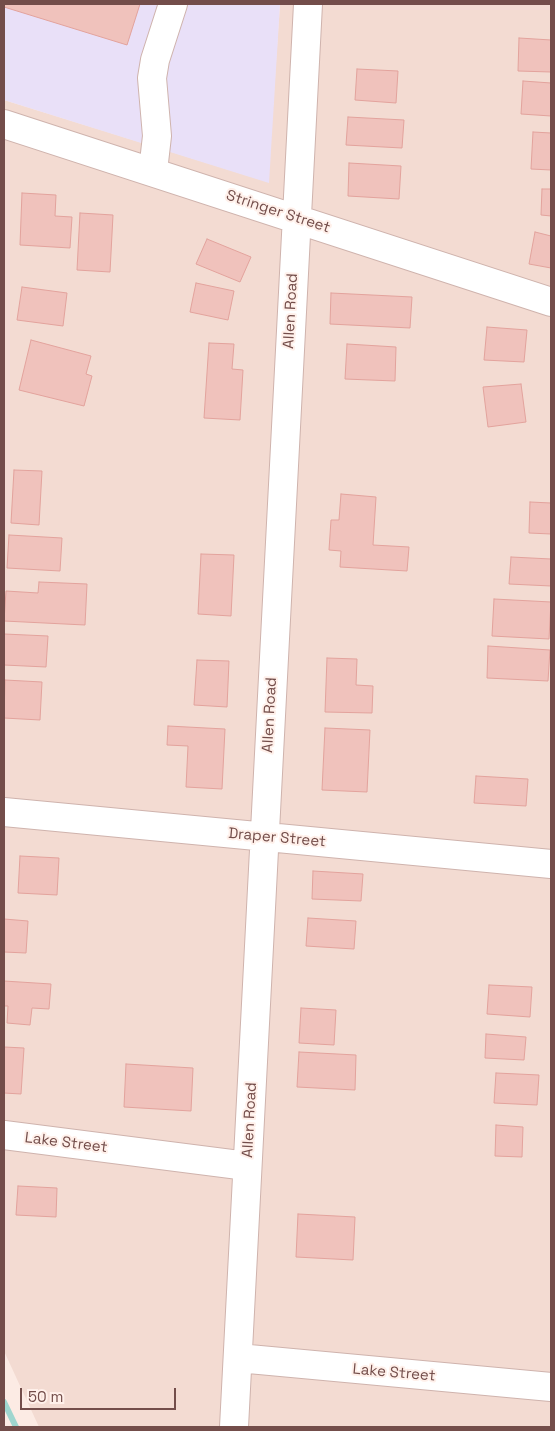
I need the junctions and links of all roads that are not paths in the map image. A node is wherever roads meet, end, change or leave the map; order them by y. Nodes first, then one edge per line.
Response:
1 (173, 4) edge
2 (308, 4) edge
3 (4, 124) edge
4 (153, 171) junction
5 (296, 218) junction
6 (551, 302) edge
7 (4, 812) edge
8 (264, 837) junction
9 (551, 864) edge
10 (4, 1135) edge
11 (247, 1166) junction
12 (238, 1358) junction
13 (551, 1387) edge
14 (234, 1427) edge

1 - 4 street
2 - 5 street, Allen Road
3 - 4 street, Stringer Street
4 - 5 street, Stringer Street
5 - 6 street, Stringer Street
5 - 8 street, Allen Road
7 - 8 street, Draper Street
8 - 9 street, Draper Street
8 - 11 street, Allen Road
10 - 11 street, Lake Street
11 - 12 street, Allen Road
12 - 13 street, Lake Street
12 - 14 street, Allen Road

